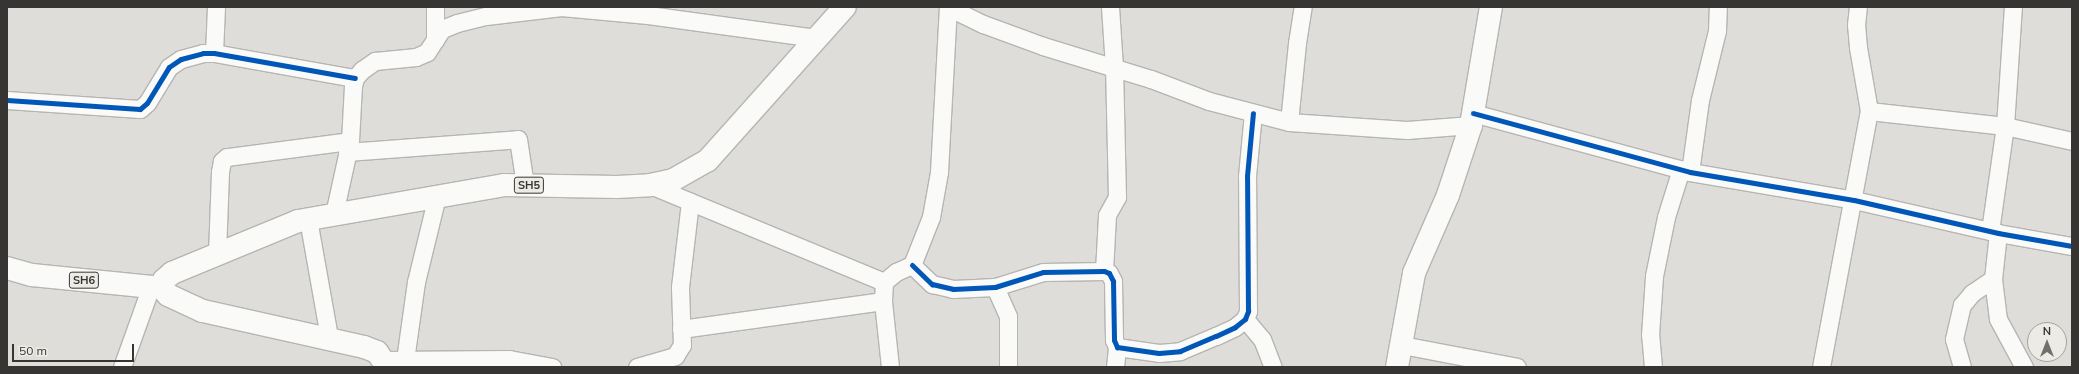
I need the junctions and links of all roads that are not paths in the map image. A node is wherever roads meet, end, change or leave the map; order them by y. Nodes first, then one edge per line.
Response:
1 (216, 7) edge
2 (435, 7) edge
3 (561, 7) edge
4 (845, 7) edge
5 (948, 7) edge
6 (1110, 7) edge
7 (1304, 7) edge
8 (1491, 7) edge
9 (1718, 7) edge
10 (1858, 7) edge
11 (2013, 7) edge
12 (818, 38) junction
13 (435, 40) junction
14 (214, 53) junction
15 (1114, 68) junction
16 (355, 78) junction
17 (7, 100) edge
18 (1869, 112) junction
19 (1253, 113) junction
20 (1472, 119) junction
21 (1289, 122) junction
22 (2005, 126) junction
23 (2072, 141) edge
24 (349, 147) junction
25 (1685, 170) junction
26 (525, 185) junction
27 (650, 185) junction
28 (437, 196) junction
29 (1854, 200) junction
30 (690, 202) junction
31 (334, 214) junction
32 (308, 219) junction
33 (1994, 232) junction
34 (2072, 246) edge
35 (217, 254) junction
36 (912, 265) junction
37 (7, 268) edge
38 (1104, 271) junction
39 (1992, 280) junction
40 (884, 282) junction
41 (157, 287) junction
42 (995, 287) junction
43 (883, 301) junction
44 (1245, 319) junction
45 (681, 329) junction
46 (329, 337) junction
47 (1402, 345) junction
48 (1118, 347) junction
49 (392, 363) edge
50 (122, 367) edge
51 (552, 367) edge
52 (637, 367) edge
53 (890, 367) edge
54 (1008, 367) edge
55 (1115, 367) edge
56 (1273, 367) edge
57 (1397, 367) edge
58 (1517, 367) edge
59 (1653, 367) edge
60 (1820, 367) edge
61 (1962, 367) edge
62 (2024, 367) edge

1 - 14 street
2 - 13 street
3 - 12 street
3 - 13 street
4 - 12 main road, SH5
5 - 15 street
5 - 36 street
6 - 15 street
7 - 21 street
8 - 20 main road
9 - 25 street
10 - 18 street
11 - 22 street
12 - 27 main road, SH5
13 - 16 street
14 - 16 street
14 - 17 street
15 - 19 street
15 - 38 street
16 - 24 street
18 - 22 street
18 - 29 street
19 - 21 street
19 - 44 street
20 - 21 street
20 - 25 street
20 - 47 main road
22 - 23 street
22 - 33 street
24 - 26 street
24 - 31 street
24 - 35 street
25 - 29 street
25 - 59 street
26 - 27 main road, SH5
26 - 28 main road, SH5
27 - 30 street
28 - 31 main road, SH5
28 - 49 street
29 - 33 street
29 - 60 street
30 - 40 street
30 - 45 street
31 - 32 main road, SH5
32 - 35 main road, SH5
32 - 46 street
33 - 34 street
33 - 39 street
35 - 41 main road, SH5
36 - 40 street
36 - 42 street
37 - 41 main road, SH6
38 - 42 street
38 - 48 street
39 - 61 street
39 - 62 street
40 - 43 street
41 - 46 main road
41 - 50 street
42 - 54 street
43 - 45 street
43 - 53 street
44 - 48 street
44 - 56 street
45 - 52 street
46 - 49 main road
47 - 57 main road
47 - 58 street
48 - 55 street
49 - 51 street

